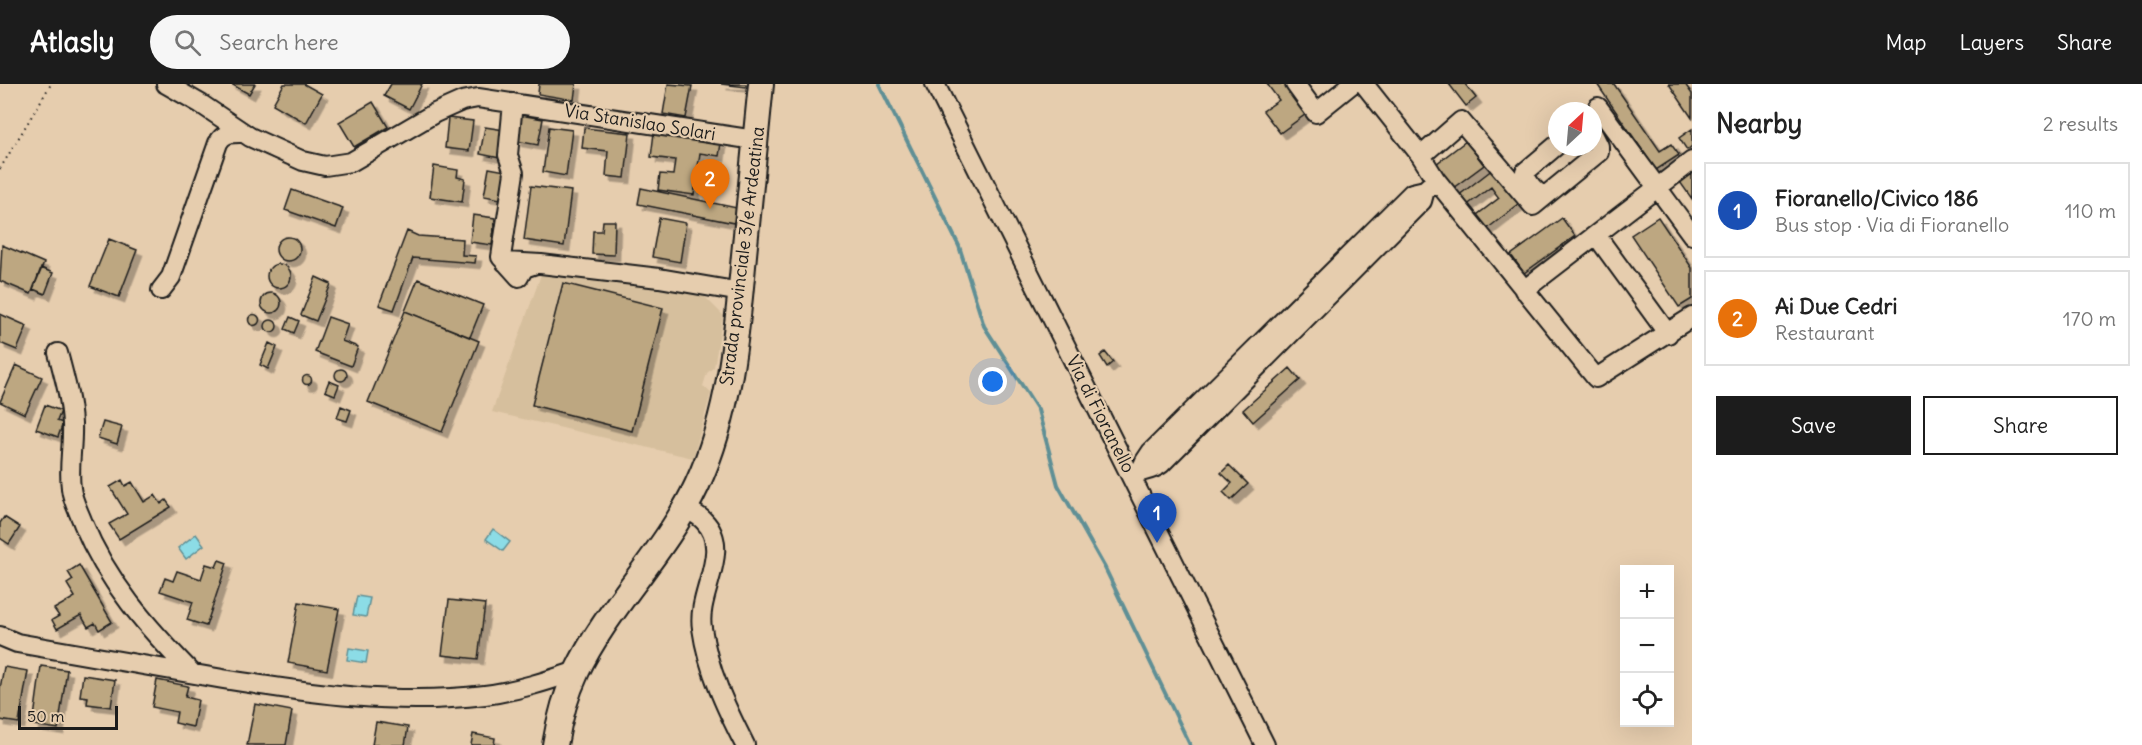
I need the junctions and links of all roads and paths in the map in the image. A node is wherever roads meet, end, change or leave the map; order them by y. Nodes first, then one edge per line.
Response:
1 (51, 84) edge
2 (166, 84) edge
3 (761, 84) edge
4 (935, 84) edge
5 (1295, 84) edge
6 (1353, 84) edge
7 (1364, 84) edge
8 (513, 103) junction
9 (1602, 119) edge
10 (221, 128) junction
11 (1617, 133) junction
12 (1602, 138) edge
13 (755, 140) junction
14 (1548, 153) edge
15 (1421, 156) junction
16 (1594, 156) edge
17 (1692, 161) edge
18 (0, 169) edge
19 (1430, 185) junction
20 (1657, 188) junction
21 (1544, 197) junction
22 (1596, 235) junction
23 (1692, 235) edge
24 (161, 290) dead end
25 (1524, 291) junction
26 (741, 292) junction
27 (1692, 317) edge
28 (1668, 334) junction
29 (58, 353) dead end
30 (1136, 473) junction
31 (685, 508) junction
32 (0, 636) edge
33 (577, 671) junction
34 (192, 673) junction
35 (555, 745) edge
36 (745, 745) edge
37 (1265, 745) edge

1 - 18 path
2 - 10 street, Via Stanislao Solari
3 - 13 main road, Strada provinciale 3/e Ardeatina
4 - 30 street, Via di Fioranello
5 - 6 street
7 - 15 street
8 - 10 street, Via Stanislao Solari
8 - 13 street, Via Stanislao Solari
8 - 26 street
9 - 11 street
10 - 24 street
11 - 12 street
11 - 20 street
13 - 26 main road, Strada provinciale 3/e Ardeatina
14 - 21 street
15 - 19 street
15 - 21 street
16 - 21 street
17 - 20 street
19 - 25 street
19 - 30 street
20 - 22 street
20 - 23 street
22 - 25 street
22 - 28 street
25 - 28 street
26 - 31 main road, Strada provinciale 3/e Ardeatina
27 - 28 street
29 - 34 street
30 - 37 street, Via di Fioranello
31 - 33 main road, Strada provinciale 3/e Ardeatina
31 - 36 street
32 - 34 street
33 - 34 street
33 - 35 main road, Strada provinciale 3/e Ardeatina

